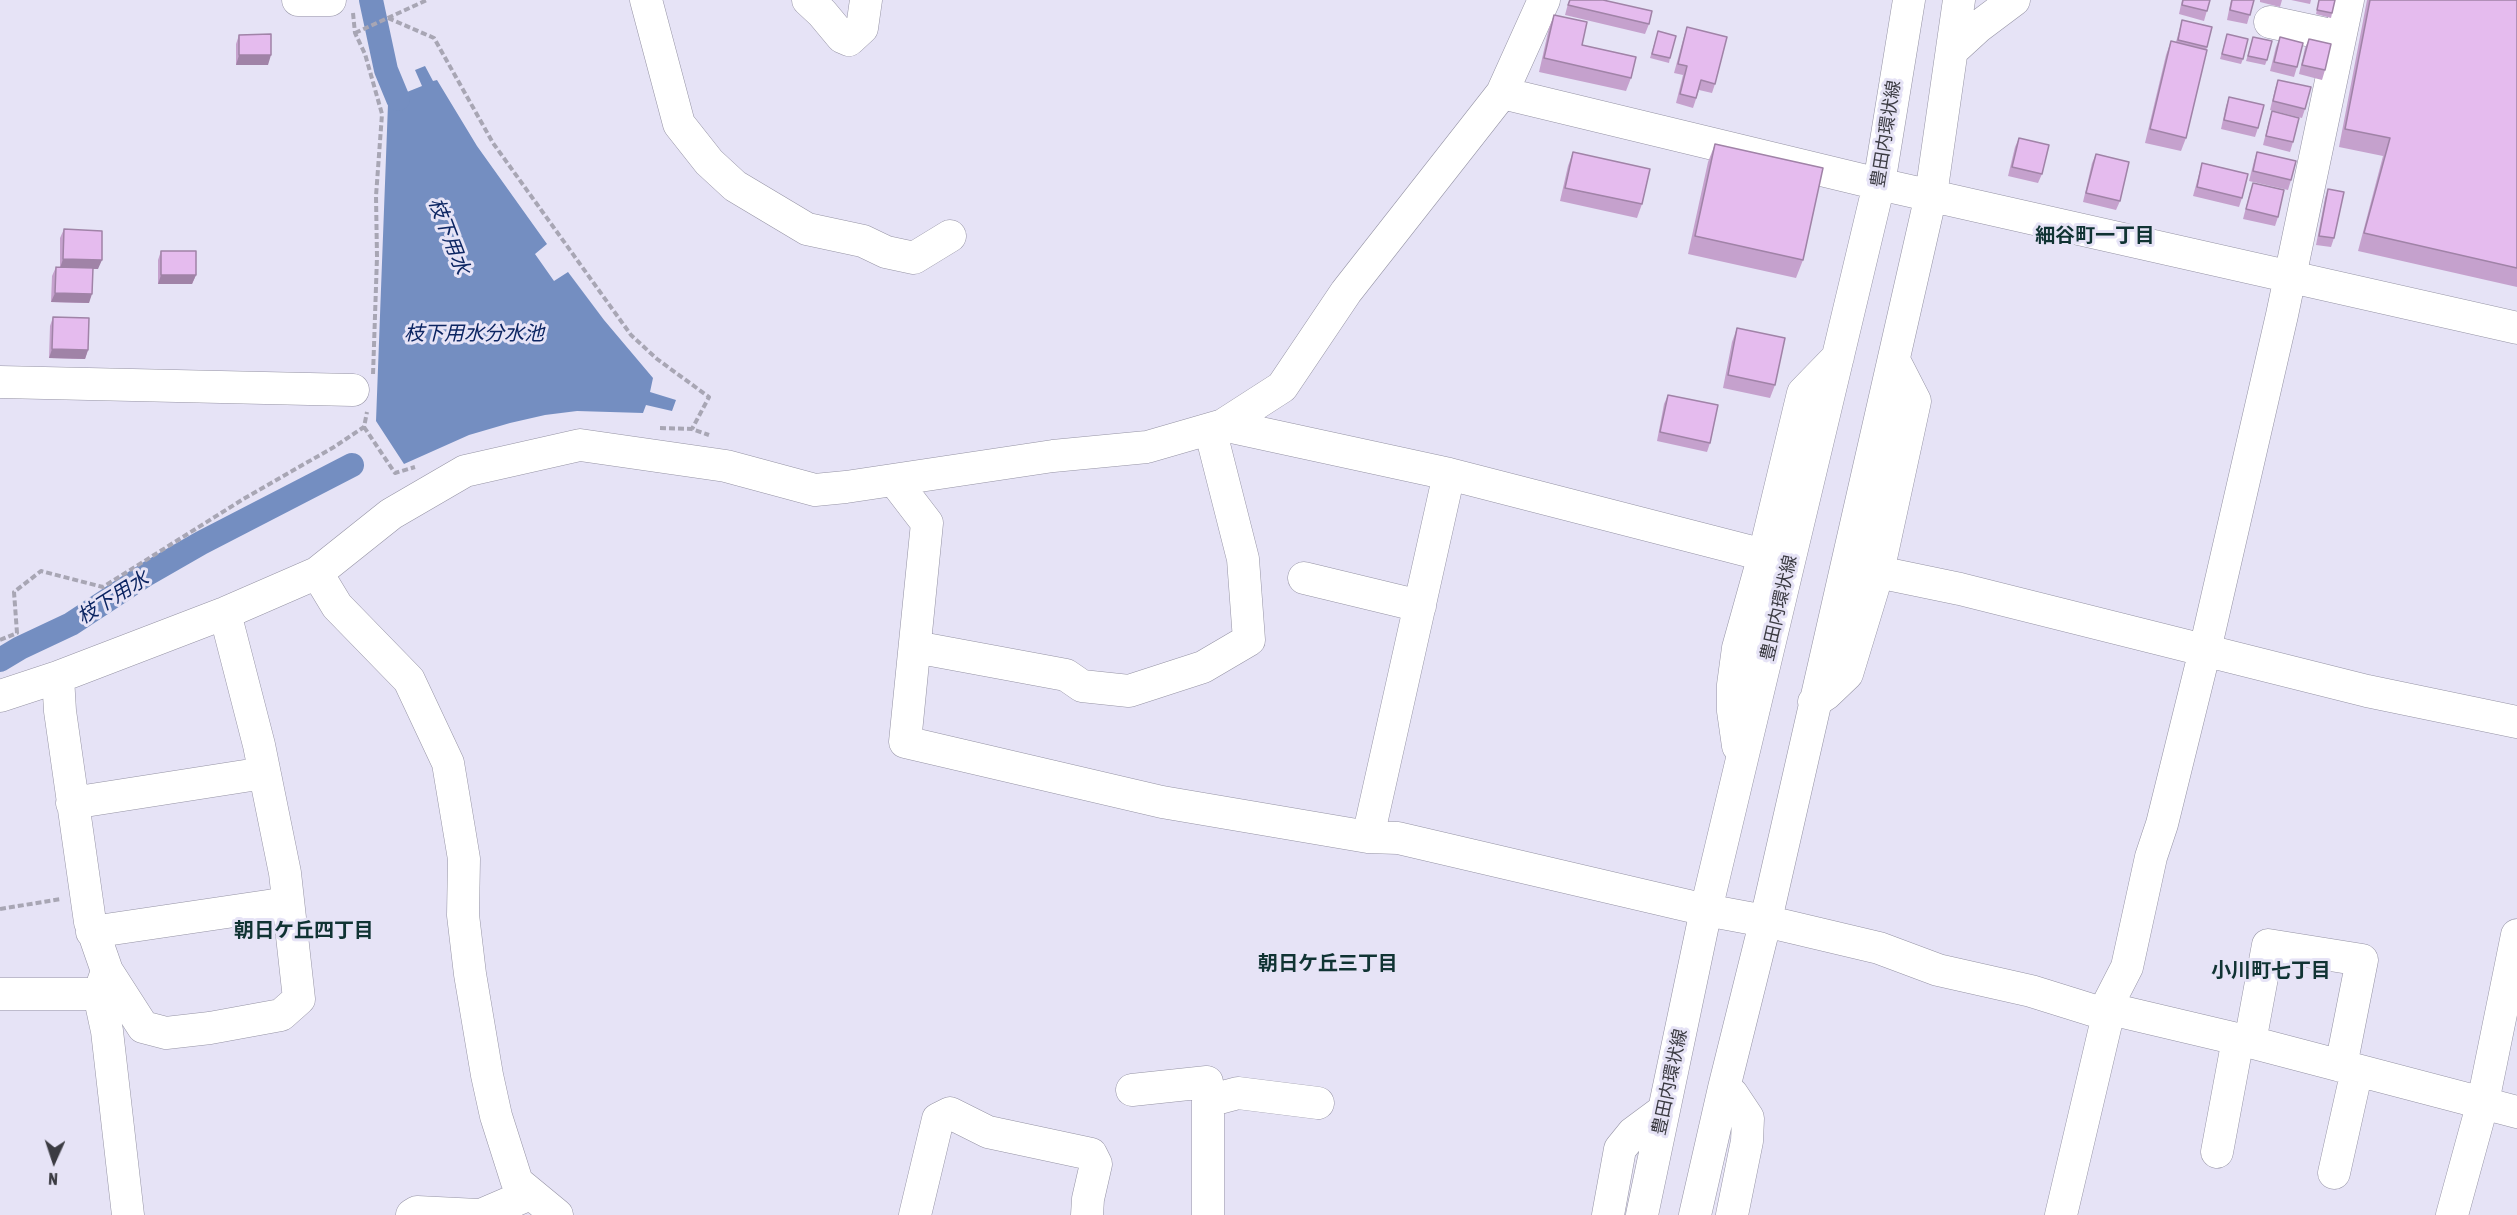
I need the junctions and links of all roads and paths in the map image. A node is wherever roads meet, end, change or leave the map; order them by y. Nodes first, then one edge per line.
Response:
1 (298, 0) edge
2 (330, 0) edge
3 (427, 0) edge
4 (646, 0) edge
5 (808, 0) edge
6 (866, 0) edge
7 (1544, 0) edge
8 (1909, 0) edge
9 (1959, 0) edge
10 (2014, 0) edge
11 (2348, 0) edge
12 (388, 18) junction
13 (2270, 22) dead end
14 (2340, 37) junction
15 (1953, 50) junction
16 (1502, 93) junction
17 (1879, 184) junction
18 (1931, 195) junction
19 (950, 236) dead end
20 (2289, 276) junction
21 (2517, 328) edge
22 (1839, 356) junction
23 (1894, 360) junction
24 (0, 382) edge
25 (365, 393) junction
26 (364, 427) junction
27 (1217, 427) junction
28 (659, 428) dead end
29 (692, 429) junction
30 (715, 437) dead end
31 (425, 464) dead end
32 (1449, 474) junction
33 (894, 480) junction
34 (1764, 555) junction
35 (1878, 572) junction
36 (317, 573) junction
37 (1304, 578) dead end
38 (1420, 606) junction
39 (225, 613) junction
40 (0, 640) edge
41 (915, 647) junction
42 (2205, 650) junction
43 (58, 677) junction
44 (0, 696) edge
45 (1814, 702) junction
46 (2517, 722) edge
47 (1742, 764) junction
48 (264, 773) junction
49 (72, 803) junction
50 (1368, 837) junction
51 (85, 895) junction
52 (288, 903) junction
53 (0, 909) edge
54 (1706, 910) junction
55 (1765, 921) junction
56 (92, 932) junction
57 (2517, 935) edge
58 (103, 982) junction
59 (0, 994) edge
60 (2107, 1012) junction
61 (2244, 1040) junction
62 (2349, 1068) junction
63 (1207, 1084) junction
64 (1724, 1088) junction
65 (1132, 1090) dead end
66 (2483, 1102) junction
67 (1318, 1103) dead end
68 (1664, 1110) junction
69 (2517, 1112) edge
70 (2217, 1152) dead end
71 (2334, 1173) dead end
72 (544, 1208) edge
73 (128, 1215) edge
74 (412, 1215) edge
75 (479, 1215) edge
76 (915, 1215) edge
77 (1087, 1215) edge
78 (1208, 1215) edge
79 (1608, 1215) edge
80 (1642, 1215) edge
81 (1695, 1215) edge
82 (1732, 1215) edge
83 (2061, 1215) edge
84 (2452, 1215) edge

1 - 2 street
3 - 12 path
4 - 19 street
5 - 6 street
7 - 16 street
8 - 17 street, 豊田内環状線
9 - 15 street
10 - 15 street
11 - 14 street
12 - 25 path
12 - 29 path
13 - 14 street
14 - 20 street
15 - 18 street
16 - 17 street
16 - 27 street
17 - 18 street
17 - 22 street, 豊田内環状線
18 - 20 street
18 - 23 street
20 - 21 street
20 - 42 street
22 - 34 street
22 - 47 street, 豊田内環状線
23 - 35 street
23 - 45 street
24 - 25 street
25 - 26 path
26 - 31 path
26 - 40 path
27 - 32 street
27 - 33 street
27 - 41 street
28 - 29 path
29 - 30 path
32 - 34 street
32 - 38 street
33 - 36 street
33 - 41 street
34 - 47 street
35 - 42 street
35 - 45 street
36 - 39 street
36 - 72 street
37 - 38 street
38 - 50 street
39 - 43 street
39 - 48 street
41 - 50 street
42 - 46 street
42 - 60 street
43 - 44 street
43 - 49 street
45 - 55 street
47 - 54 street, 豊田内環状線
48 - 49 street
48 - 52 street
49 - 51 street
50 - 54 street
51 - 53 path
51 - 56 street
52 - 56 street
52 - 58 street
54 - 55 street
54 - 68 street, 豊田内環状線
55 - 60 street
55 - 64 street
56 - 58 street
57 - 66 street
58 - 59 street
58 - 73 street
60 - 61 street
60 - 83 street
61 - 62 street
61 - 62 street
61 - 70 street
62 - 66 street
62 - 71 street
63 - 65 street
63 - 67 street
63 - 78 street
64 - 81 street
64 - 82 street
66 - 69 street
66 - 84 street
68 - 79 street
68 - 80 street, 豊田内環状線
72 - 75 street
74 - 75 street
76 - 77 street

